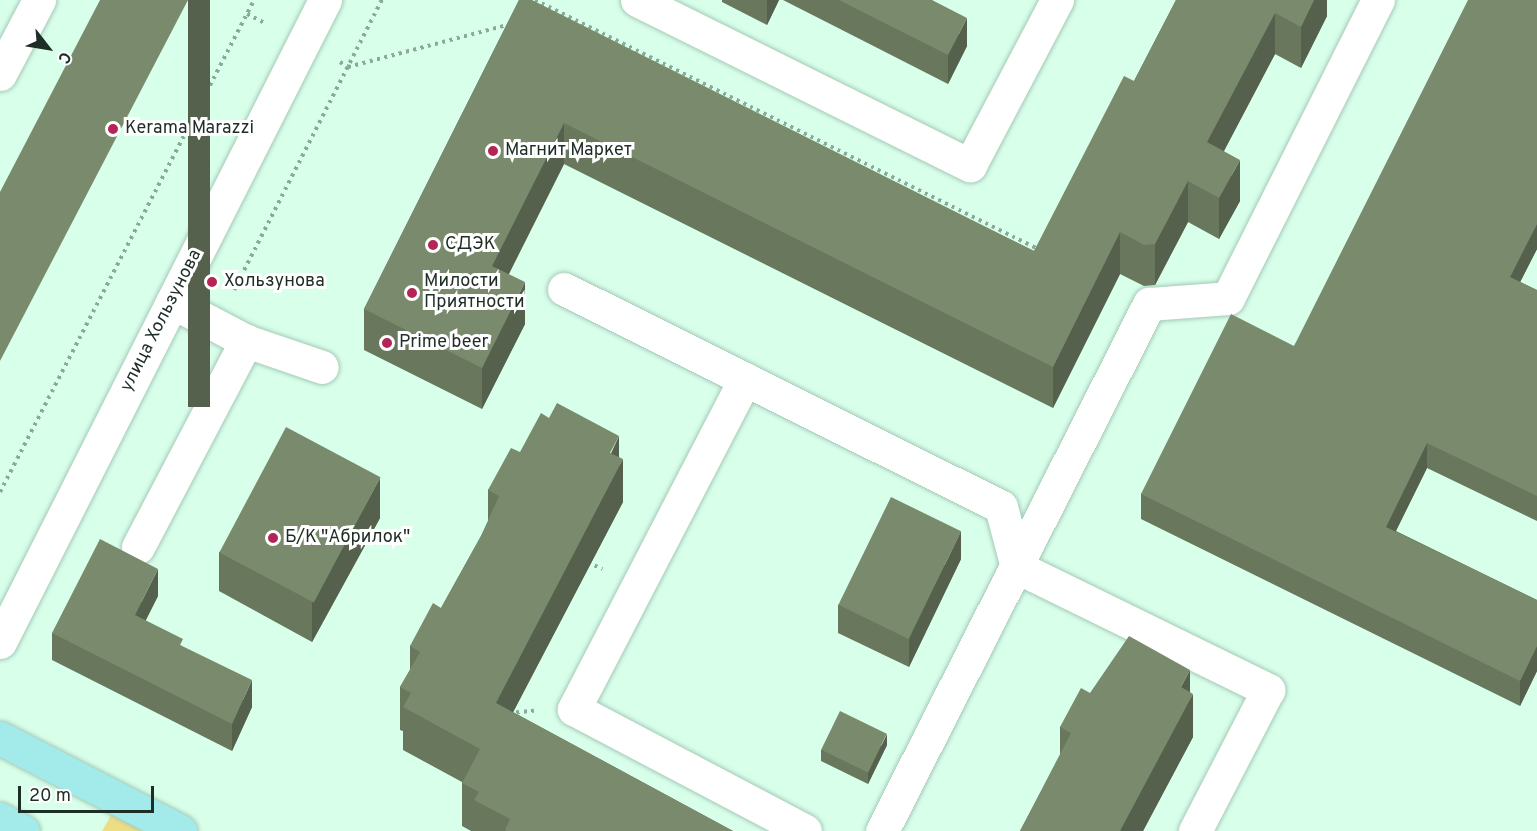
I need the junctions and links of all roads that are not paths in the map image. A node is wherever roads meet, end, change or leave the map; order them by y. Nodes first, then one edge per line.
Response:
1 (39, 0) edge
2 (324, 0) edge
3 (637, 0) edge
4 (1057, 0) edge
5 (1378, 0) edge
6 (0, 74) edge
7 (564, 289) dead end
8 (172, 302) junction
9 (246, 341) junction
10 (322, 367) dead end
11 (745, 379) junction
12 (138, 547) dead end
13 (1017, 567) junction
14 (0, 642) edge
15 (0, 738) edge
16 (0, 819) edge
17 (23, 831) edge
18 (180, 831) edge
19 (805, 831) edge
20 (882, 831) edge
21 (1195, 831) edge

1 - 6 street
2 - 8 street, улица Хользунова
3 - 4 street
5 - 13 street
7 - 11 street
8 - 9 street
8 - 14 street, улица Хользунова
9 - 10 street
9 - 12 street
11 - 13 street
11 - 19 street
13 - 20 street
13 - 21 street
15 - 18 main road
16 - 17 main road

